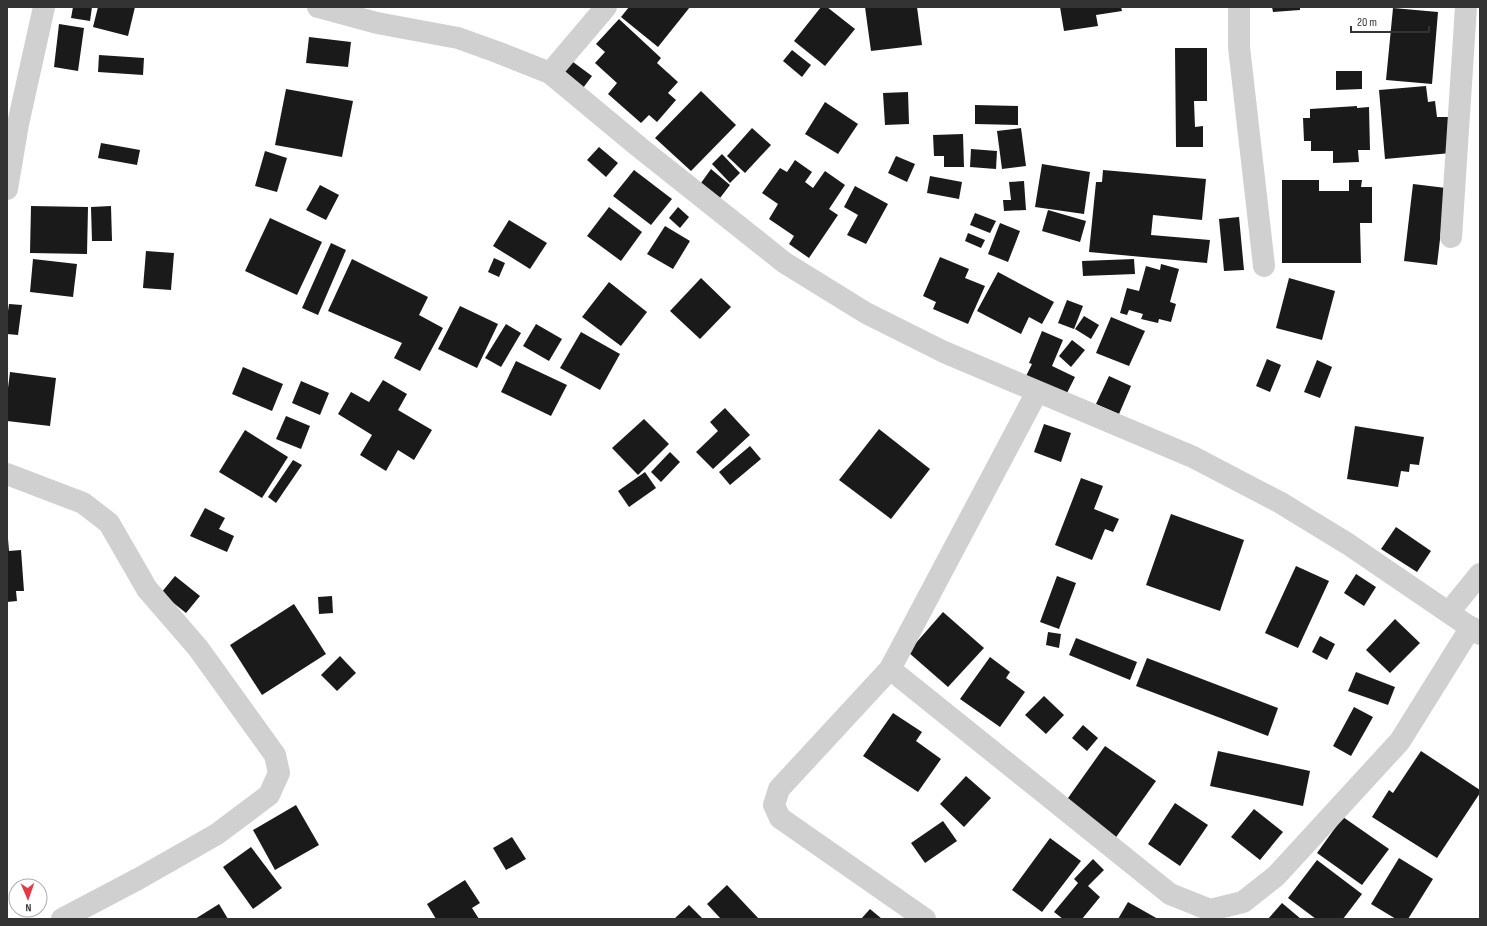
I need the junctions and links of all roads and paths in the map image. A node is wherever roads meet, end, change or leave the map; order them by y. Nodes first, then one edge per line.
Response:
1 (44, 7) edge
2 (318, 7) edge
3 (606, 7) edge
4 (1239, 7) edge
5 (1466, 7) edge
6 (550, 73) junction
7 (7, 189) edge
8 (1451, 237) dead end
9 (1264, 266) dead end
10 (1037, 392) junction
11 (7, 474) edge
12 (1480, 574) edge
13 (1449, 612) junction
14 (1476, 631) edge
15 (890, 669) junction
16 (62, 919) edge
17 (925, 919) edge

1 - 7 street
2 - 6 street
3 - 6 street
4 - 9 street
5 - 8 street
6 - 10 street
10 - 13 street
10 - 15 street
11 - 16 street
12 - 13 street
13 - 14 street
14 - 15 street
15 - 17 street

